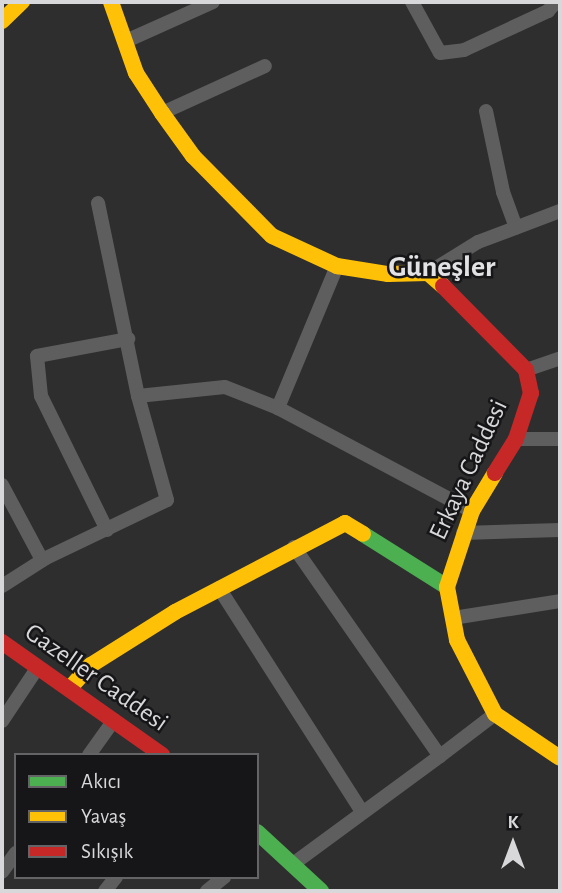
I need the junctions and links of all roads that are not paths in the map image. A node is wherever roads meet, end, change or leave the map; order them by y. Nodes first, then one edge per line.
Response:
1 (22, 2) edge
2 (111, 2) edge
3 (213, 2) edge
4 (412, 2) edge
5 (556, 2) edge
6 (8, 13) edge
7 (126, 41) junction
8 (265, 66) dead end
9 (486, 111) dead end
10 (162, 113) junction
11 (98, 203) dead end
12 (560, 211) edge
13 (516, 228) junction
14 (337, 266) junction
15 (428, 274) junction
16 (128, 339) junction
17 (560, 358) edge
18 (526, 370) junction
19 (138, 396) junction
20 (278, 408) junction
21 (516, 439) junction
22 (560, 439) edge
23 (2, 485) edge
24 (472, 512) junction
25 (107, 530) junction
26 (560, 530) edge
27 (463, 533) junction
28 (294, 547) junction
29 (42, 560) junction
30 (2, 586) edge
31 (447, 587) junction
32 (219, 588) junction
33 (560, 601) edge
34 (453, 618) junction
35 (2, 642) edge
36 (38, 667) junction
37 (70, 688) junction
38 (495, 714) junction
39 (114, 720) junction
40 (2, 721) edge
41 (90, 753) edge
42 (159, 753) edge
43 (440, 756) junction
44 (560, 758) edge
45 (361, 810) junction
46 (260, 841) edge
47 (14, 856) edge
48 (293, 864) junction
49 (2, 872) edge
50 (222, 879) edge
51 (207, 891) edge
52 (321, 891) edge

1 - 6 street
2 - 7 street
3 - 7 street
4 - 5 street
7 - 10 street
8 - 10 street
9 - 13 street
10 - 14 street
11 - 16 street
12 - 13 street
13 - 15 street
14 - 15 street
14 - 20 street
15 - 18 street
16 - 19 street
16 - 25 street
17 - 18 street
18 - 21 street, Erkaya Caddesi
19 - 20 street
19 - 25 street
20 - 24 street
21 - 22 street
21 - 24 street, Erkaya Caddesi
23 - 29 street
24 - 27 street, Erkaya Caddesi
25 - 29 street
26 - 27 street
27 - 31 street, Erkaya Caddesi
28 - 31 street
28 - 32 street
28 - 43 street
29 - 30 street
31 - 34 street, Erkaya Caddesi
32 - 37 street
32 - 45 street
33 - 34 street
34 - 38 street, Erkaya Caddesi
35 - 36 street, Gazeller Caddesi
36 - 37 street, Gazeller Caddesi
36 - 40 street
37 - 39 street, Gazeller Caddesi
38 - 43 street
38 - 44 street, Erkaya Caddesi
39 - 41 street
39 - 42 street, Gazeller Caddesi
43 - 45 street
45 - 48 street
46 - 48 street
47 - 49 street
48 - 52 street
50 - 51 street

